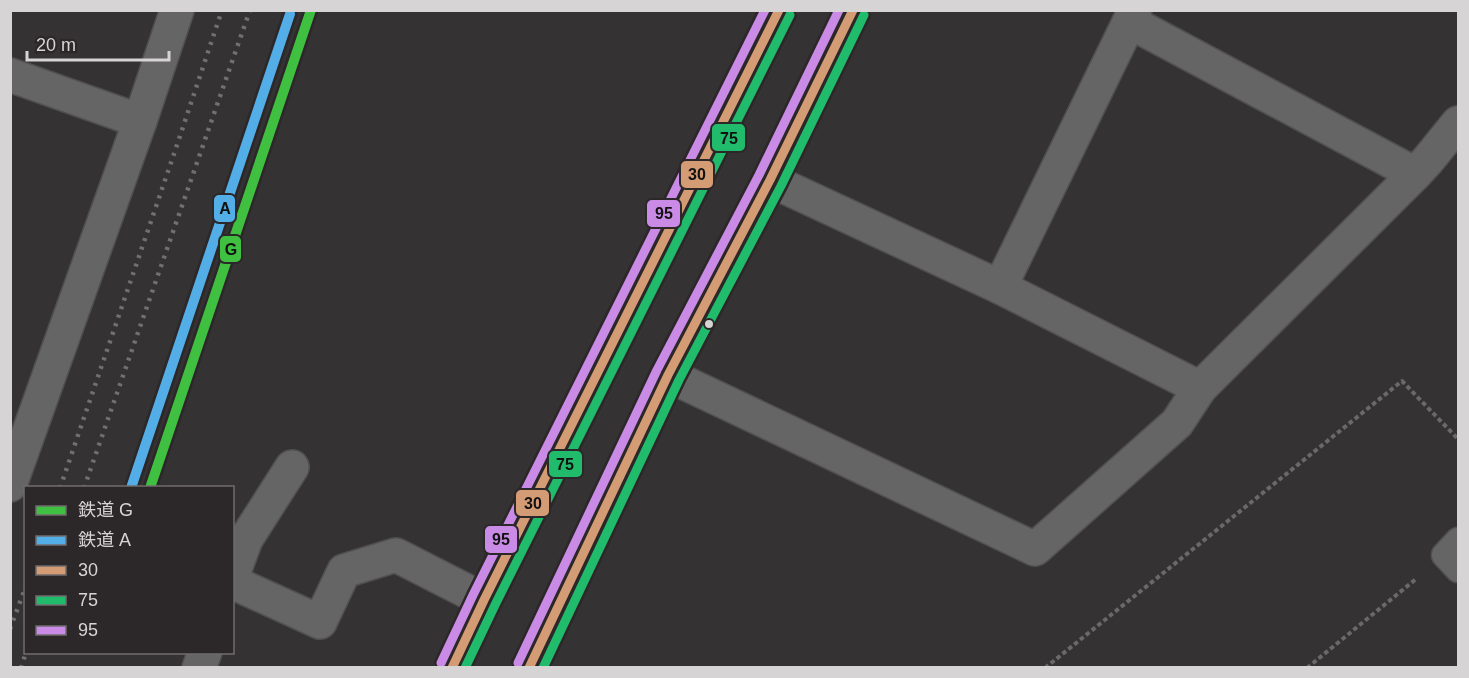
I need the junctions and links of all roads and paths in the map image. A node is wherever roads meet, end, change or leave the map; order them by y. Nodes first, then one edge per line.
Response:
1 (177, 10) edge
2 (779, 10) edge
3 (853, 10) edge
4 (1132, 16) edge
5 (10, 75) edge
6 (140, 121) junction
7 (1458, 123) edge
8 (1415, 174) junction
9 (770, 180) junction
10 (1000, 287) junction
11 (668, 375) junction
12 (1200, 388) junction
13 (1458, 439) edge
14 (292, 467) dead end
15 (10, 484) edge
16 (1454, 555) edge
17 (234, 572) edge
18 (234, 583) edge
19 (484, 600) junction
20 (452, 668) edge
21 (529, 668) edge
22 (1045, 668) edge
23 (1307, 668) edge

1 - 6 street
2 - 19 highway
3 - 9 highway
4 - 8 street
4 - 10 street
5 - 6 street
6 - 15 street
7 - 8 street
8 - 12 street
9 - 10 street
9 - 11 highway
10 - 12 street
11 - 12 street
11 - 21 highway
13 - 22 path
14 - 17 street
16 - 23 path
18 - 19 street
19 - 20 highway

